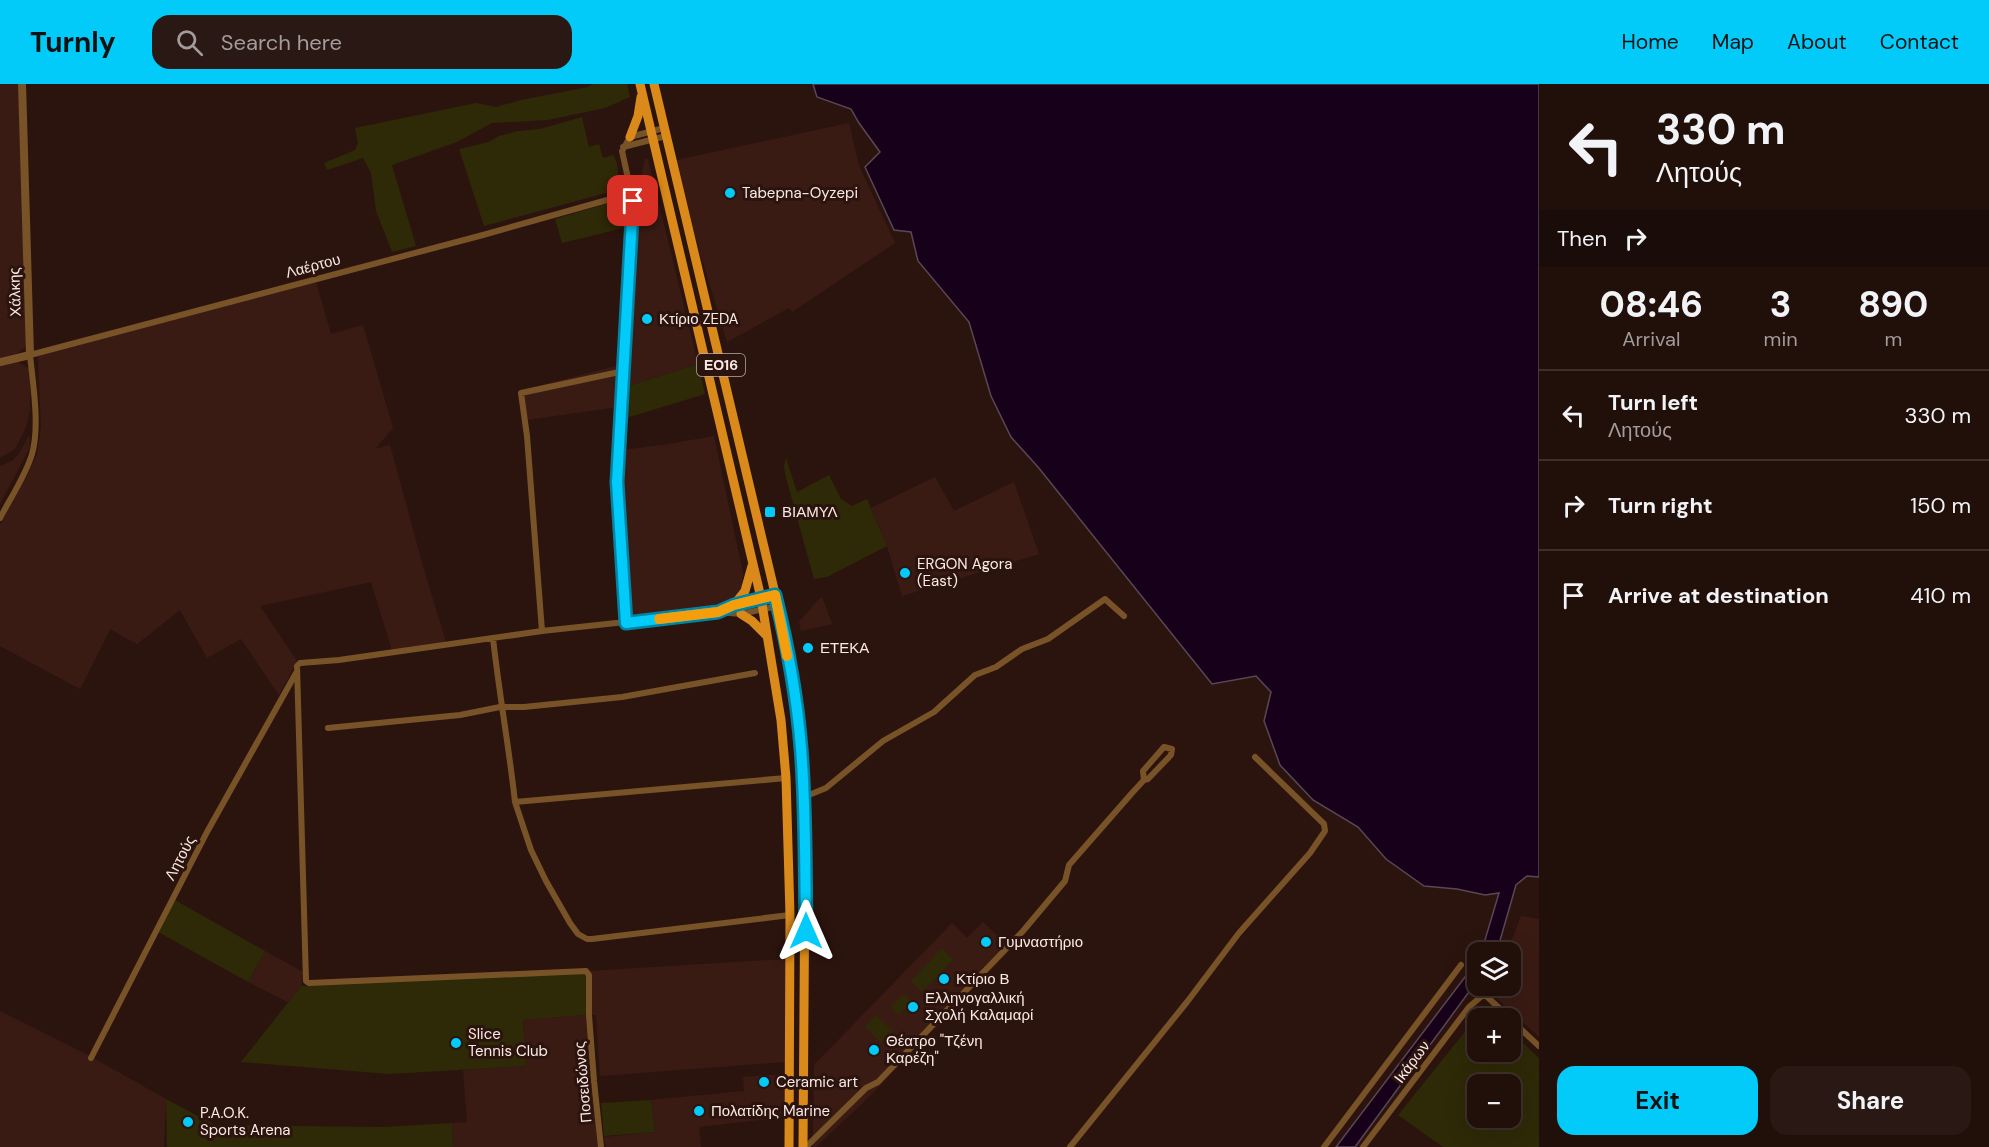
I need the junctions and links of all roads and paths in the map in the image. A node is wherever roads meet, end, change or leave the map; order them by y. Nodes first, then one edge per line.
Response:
1 (22, 84) edge
2 (654, 84) edge
3 (641, 88) edge
4 (665, 132) junction
5 (653, 135) junction
6 (630, 136) junction
7 (623, 147) junction
8 (632, 193) junction
9 (30, 355) junction
10 (0, 362) edge
11 (624, 371) junction
12 (0, 518) edge
13 (753, 564) junction
14 (775, 595) junction
15 (760, 598) junction
16 (734, 605) junction
17 (778, 606) junction
18 (763, 610) junction
19 (718, 612) junction
20 (741, 614) junction
21 (1124, 616) dead end
22 (626, 623) junction
23 (542, 631) junction
24 (768, 637) junction
25 (492, 638) junction
26 (297, 672) junction
27 (755, 673) dead end
28 (501, 707) junction
29 (328, 728) dead end
30 (1255, 757) dead end
31 (786, 778) junction
32 (1143, 780) junction
33 (804, 797) junction
34 (515, 802) junction
35 (790, 915) junction
36 (1461, 965) dead end
37 (1468, 1008) edge
38 (1499, 1008) edge
39 (1467, 1010) edge
40 (1521, 1029) edge
41 (1539, 1046) edge
42 (91, 1058) dead end
43 (601, 1147) edge
44 (789, 1147) edge
45 (804, 1147) edge
46 (1070, 1147) edge
47 (1324, 1147) edge
48 (1363, 1147) edge

1 - 9 street, Χάλκης
2 - 4 main road, ΕΟ16
3 - 5 main road, ΕΟ16
3 - 6 main road
4 - 5 street
4 - 14 main road, ΕΟ16
5 - 6 street
5 - 7 street
5 - 13 main road, ΕΟ16
6 - 7 street
7 - 8 street
8 - 9 street, Λαέρτου
8 - 11 street
9 - 10 street, Λαέρτου
9 - 12 street
11 - 22 street
11 - 23 street
13 - 15 main road, ΕΟ16
13 - 16 main road
14 - 15 street
14 - 17 main road, ΕΟ16
15 - 16 street
15 - 18 main road, ΕΟ16
16 - 19 street
17 - 18 street
17 - 33 main road, ΕΟ16
18 - 20 street
18 - 24 main road, ΕΟ16
19 - 20 street
19 - 22 street
20 - 24 main road
21 - 33 street
22 - 23 street
23 - 25 street
24 - 31 main road, ΕΟ16
25 - 26 street
25 - 28 street
26 - 42 street, Λητούς
26 - 43 street, Ποσειδώνος
27 - 28 street
28 - 29 street
28 - 34 street
30 - 46 street
31 - 34 street
31 - 35 main road, ΕΟ16
32 - 32 street
32 - 45 street
33 - 45 main road, ΕΟ16
34 - 35 street
35 - 44 main road, ΕΟ16
36 - 47 street
37 - 38 street, Ικάρων
39 - 48 street, Ικάρων
40 - 41 street

